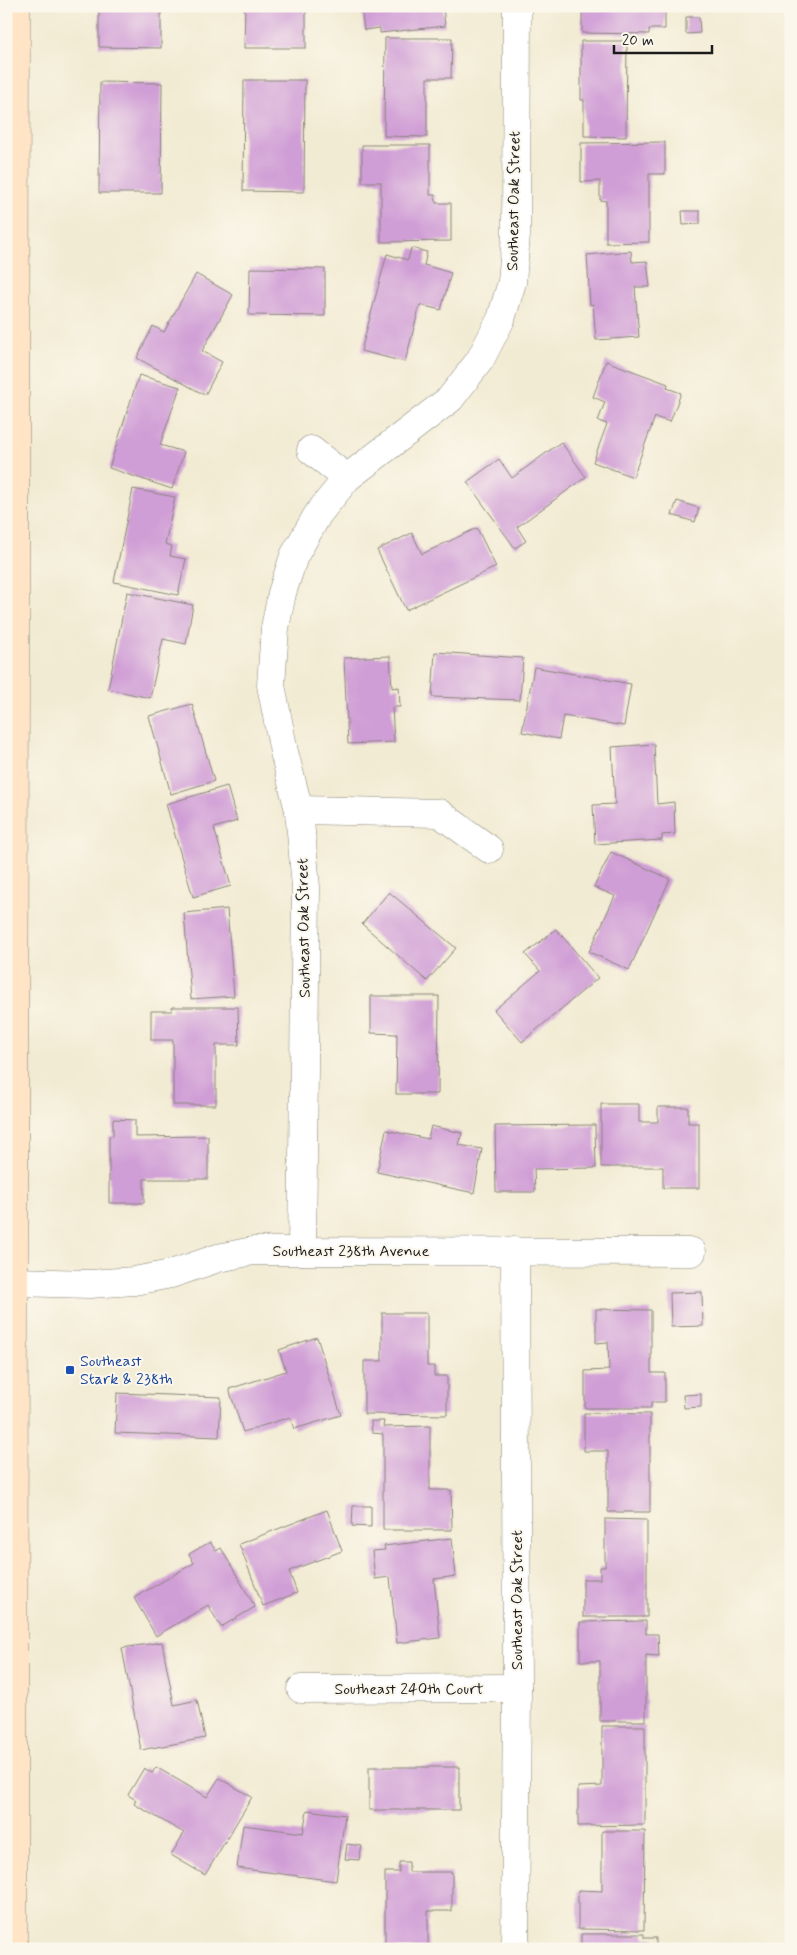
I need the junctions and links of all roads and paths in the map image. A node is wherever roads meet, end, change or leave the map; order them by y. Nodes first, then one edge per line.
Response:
1 (16, 6) edge
2 (517, 6) edge
3 (311, 450) dead end
4 (347, 478) junction
5 (298, 810) junction
6 (489, 850) dead end
7 (11, 1000) edge
8 (302, 1251) junction
9 (515, 1252) junction
10 (692, 1252) dead end
11 (14, 1282) junction
12 (517, 1688) junction
13 (301, 1689) dead end
14 (14, 1949) edge
15 (515, 1949) edge

1 - 7 main road
2 - 4 street, Southeast Oak Street
3 - 4 street
4 - 5 street, Southeast Oak Street
5 - 6 street
5 - 8 street, Southeast Oak Street
7 - 11 main road
8 - 9 street, Southeast 238th Avenue
8 - 11 street, Southeast 238th Avenue
9 - 10 street, Southeast 238th Avenue
9 - 12 street, Southeast Oak Street
11 - 14 main road
12 - 13 street, Southeast 240th Court
12 - 15 street, Southeast Oak Street

